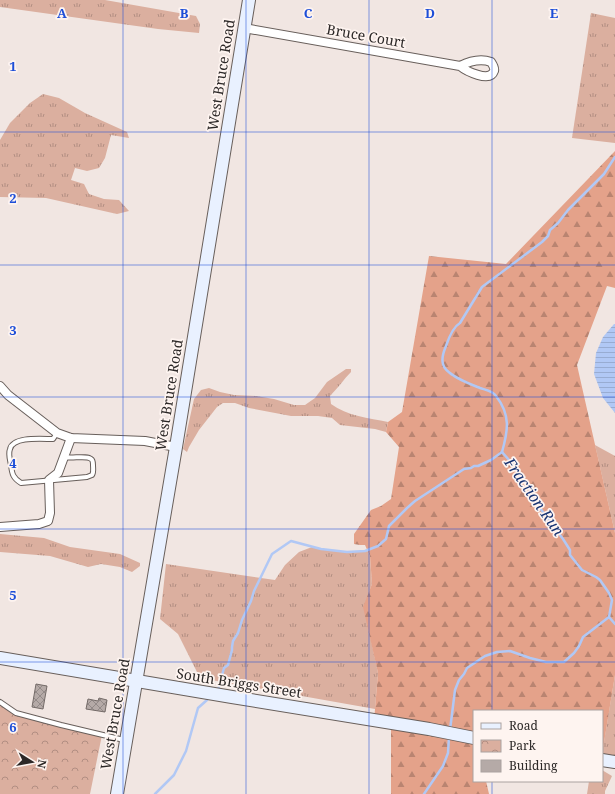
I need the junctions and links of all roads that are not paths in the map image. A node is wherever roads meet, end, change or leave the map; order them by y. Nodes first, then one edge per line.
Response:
1 (249, 0) edge
2 (244, 28) junction
3 (460, 66) dead end
4 (0, 386) edge
5 (57, 433) junction
6 (71, 438) junction
7 (176, 447) junction
8 (64, 457) junction
9 (49, 480) junction
10 (0, 527) edge
11 (0, 658) edge
12 (136, 681) junction
13 (0, 702) edge
14 (471, 737) edge
15 (126, 740) junction
16 (603, 760) edge
17 (615, 762) edge
18 (117, 794) edge

1 - 2 street, West Bruce Road
2 - 3 street, Bruce Court
2 - 7 street, West Bruce Road
4 - 5 street
5 - 6 street
5 - 9 lane
6 - 7 street
6 - 8 street
7 - 12 street, West Bruce Road
8 - 9 street
8 - 9 lane
9 - 10 street
11 - 12 street, South Briggs Street
12 - 14 street, South Briggs Street
12 - 15 street, West Bruce Road
13 - 15 lane
15 - 18 street, West Bruce Road
16 - 17 street

